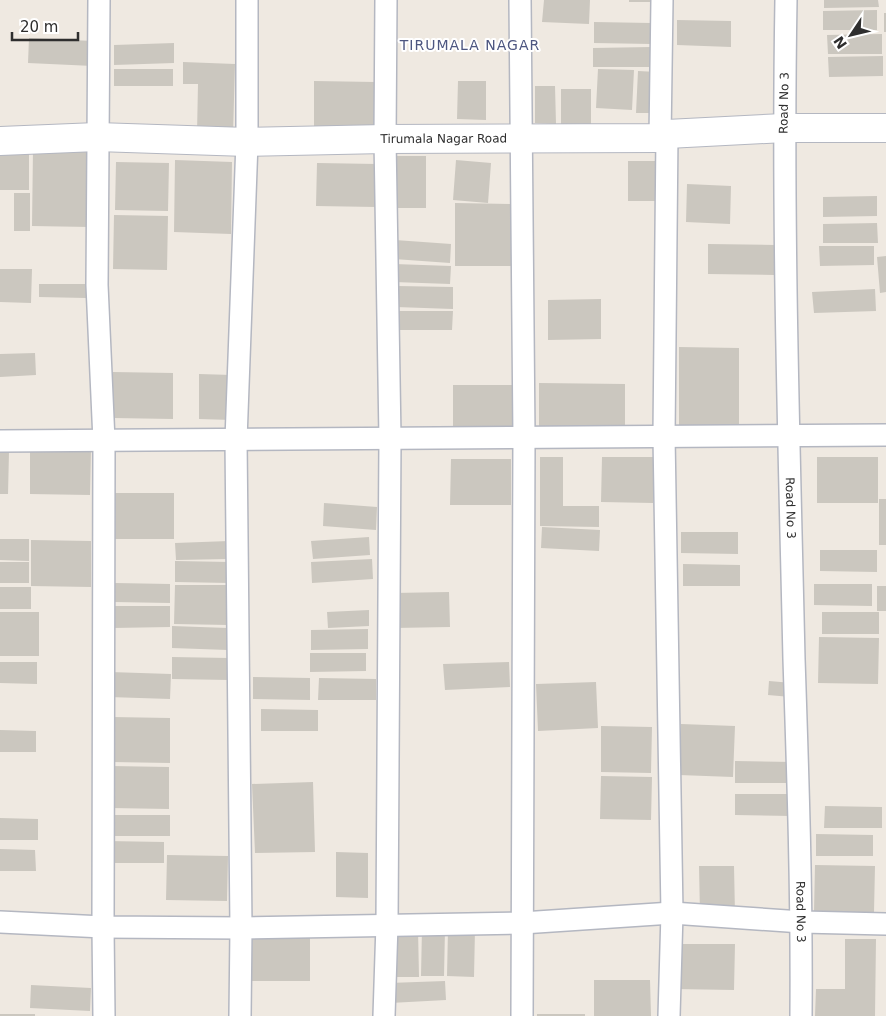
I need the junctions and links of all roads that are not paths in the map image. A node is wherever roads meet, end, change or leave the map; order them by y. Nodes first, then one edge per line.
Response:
1 (99, 0) edge
2 (247, 0) edge
3 (386, 0) edge
4 (520, 0) edge
5 (662, 0) edge
6 (786, 0) edge
7 (784, 128) junction
8 (886, 128) edge
9 (664, 136) junction
10 (97, 137) junction
11 (521, 138) junction
12 (385, 139) junction
13 (0, 142) edge
14 (247, 142) junction
15 (886, 434) edge
16 (788, 435) junction
17 (664, 436) junction
18 (524, 437) junction
19 (390, 438) junction
20 (104, 440) junction
21 (236, 440) junction
22 (0, 441) edge
23 (672, 914) junction
24 (0, 922) edge
25 (802, 922) junction
26 (522, 923) junction
27 (387, 924) junction
28 (886, 924) edge
29 (103, 927) junction
30 (241, 928) junction
31 (104, 1016) edge
32 (240, 1016) edge
33 (384, 1016) edge
34 (522, 1016) edge
35 (669, 1016) edge
36 (801, 1016) edge

1 - 10 street
2 - 14 street
3 - 12 street
4 - 11 street
5 - 9 street
6 - 7 street, Road No 3
7 - 8 street, Tirumala Nagar Road
7 - 9 street, Tirumala Nagar Road
7 - 16 street, Road No 3
9 - 11 street, Tirumala Nagar Road
9 - 17 street
10 - 13 street, Tirumala Nagar Road
10 - 14 street, Tirumala Nagar Road
10 - 20 street
11 - 12 street, Tirumala Nagar Road
11 - 18 street
12 - 14 street, Tirumala Nagar Road
12 - 19 street
14 - 21 street
15 - 16 street
16 - 17 street
16 - 25 street, Road No 3
17 - 18 street
17 - 23 street
18 - 19 street
18 - 26 street
19 - 21 street
19 - 27 street
20 - 21 street
20 - 22 street
20 - 29 street
21 - 30 street
23 - 25 street
23 - 26 street
23 - 35 street
24 - 29 street
25 - 28 street
25 - 36 street, Road No 3
26 - 27 street
26 - 34 street
27 - 30 street
27 - 33 street
29 - 30 street
29 - 31 street
30 - 32 street

